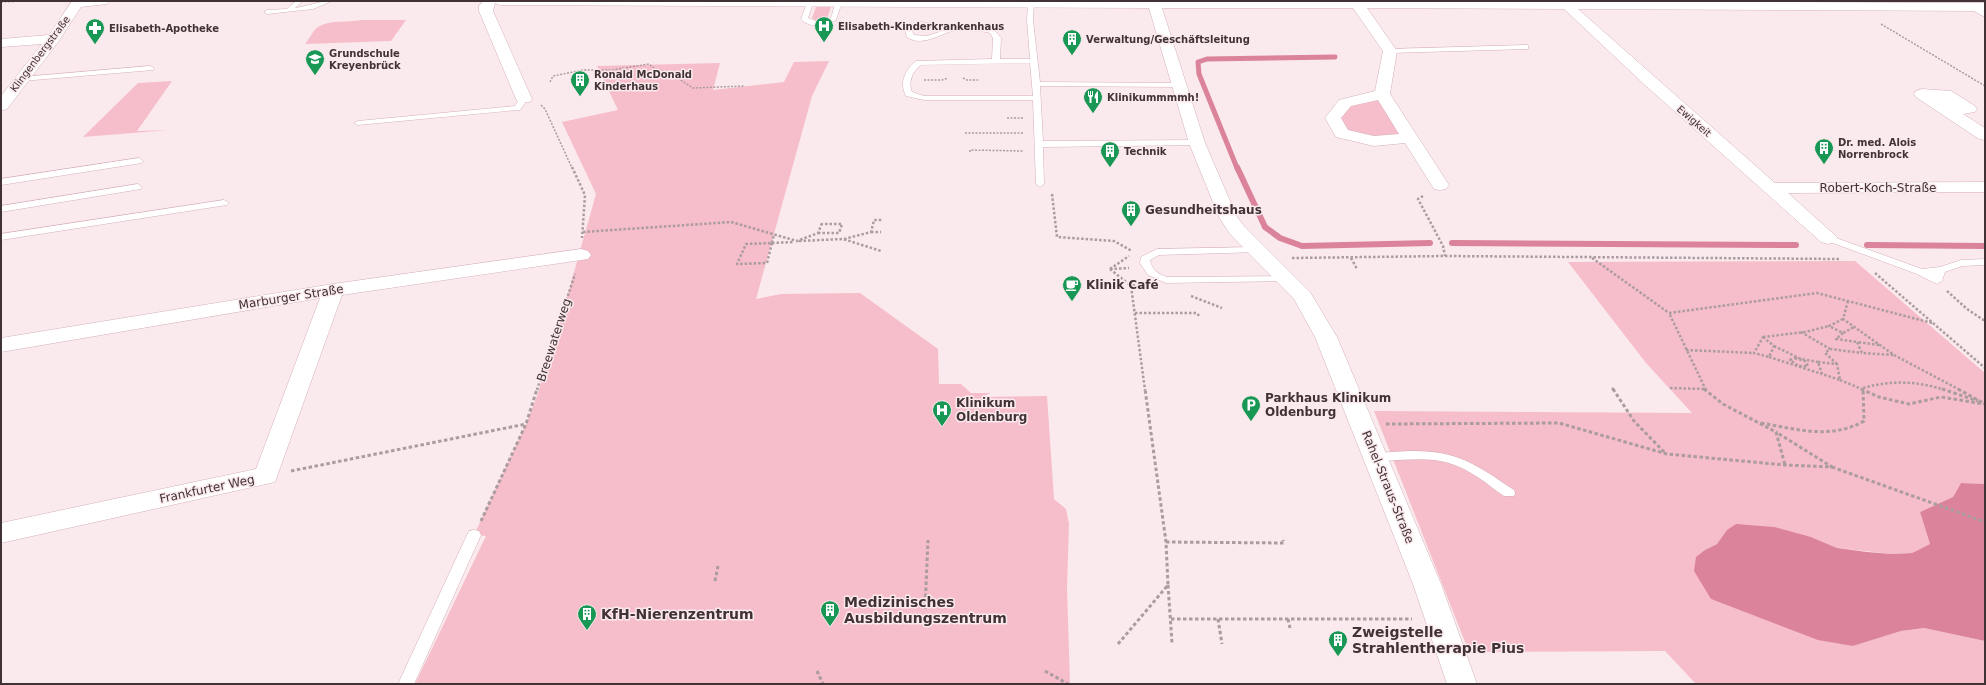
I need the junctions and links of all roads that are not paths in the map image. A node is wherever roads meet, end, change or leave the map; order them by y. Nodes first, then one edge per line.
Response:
1 (102, 1) edge
2 (300, 1) edge
3 (329, 1) edge
4 (490, 1) edge
5 (500, 1) edge
6 (78, 2) edge
7 (810, 2) junction
8 (839, 2) junction
9 (925, 2) edge
10 (1066, 2) edge
11 (1030, 3) junction
12 (1154, 3) junction
13 (1565, 3) edge
14 (1356, 4) junction
15 (1970, 7) junction
16 (1985, 7) edge
17 (294, 10) junction
18 (267, 12) dead end
19 (1985, 15) edge
20 (952, 29) junction
21 (53, 39) junction
22 (1, 43) edge
23 (1525, 47) dead end
24 (1390, 52) junction
25 (996, 61) junction
26 (1033, 61) junction
27 (150, 68) dead end
28 (22, 79) junction
29 (1036, 84) junction
30 (1180, 85) junction
31 (1382, 94) junction
32 (1036, 98) junction
33 (524, 99) joint
34 (1, 106) edge
35 (1946, 109) dead end
36 (358, 123) dead end
37 (1985, 135) edge
38 (1411, 138) junction
39 (1198, 143) junction
40 (1039, 148) junction
41 (139, 161) dead end
42 (1, 182) edge
43 (1040, 184) dead end
44 (1440, 185) road end
45 (138, 187) dead end
46 (1985, 187) edge
47 (1771, 188) junction
48 (224, 203) dead end
49 (1, 209) edge
50 (1, 237) edge
51 (1828, 238) joint
52 (1260, 254) junction
53 (581, 255) road end
54 (1985, 262) edge
55 (1941, 270) junction
56 (1921, 272) junction
57 (1287, 279) junction
58 (333, 290) junction
59 (1, 345) edge
60 (1376, 457) junction
61 (1509, 493) dead end
62 (1, 533) edge
63 (474, 535) road end
64 (406, 684) edge
65 (1462, 684) edge

1 - 6 street
2 - 17 lane
3 - 17 lane
4 - 33 street
5 - 7 street
6 - 21 street, Klingenbergstraße
7 - 8 street
7 - 8 lane
8 - 9 street
9 - 11 street
10 - 11 street
10 - 12 street
11 - 26 lane
12 - 14 street
12 - 30 street, Rahel-Straus-Straße
13 - 14 street
13 - 15 street
13 - 47 street, Ewigkeit
14 - 24 street
15 - 16 street
15 - 19 lane
17 - 18 lane
20 - 20 lane
20 - 25 lane
21 - 22 street
21 - 28 street, Klingenbergstraße
23 - 24 lane
24 - 31 street
25 - 26 lane
25 - 32 lane
26 - 29 lane
27 - 28 lane
28 - 34 street, Klingenbergstraße
29 - 30 lane
29 - 32 lane
30 - 39 street, Rahel-Straus-Straße
31 - 38 street
31 - 38 street
32 - 40 lane
33 - 36 lane
35 - 37 street
38 - 44 street
39 - 40 lane
39 - 52 street, Rahel-Straus-Straße
40 - 43 lane
41 - 42 lane
45 - 49 lane
46 - 47 street, Robert-Koch-Straße
47 - 51 street, Ewigkeit
48 - 50 lane
51 - 56 lane
52 - 57 street, Rahel-Straus-Straße
52 - 57 lane
53 - 58 street, Marburger Straße
54 - 55 lane
55 - 56 lane
55 - 56 lane
57 - 60 street, Rahel-Straus-Straße
58 - 59 street, Marburger Straße
58 - 62 street, Frankfurter Weg
60 - 61 lane
60 - 65 street, Rahel-Straus-Straße
63 - 64 lane

